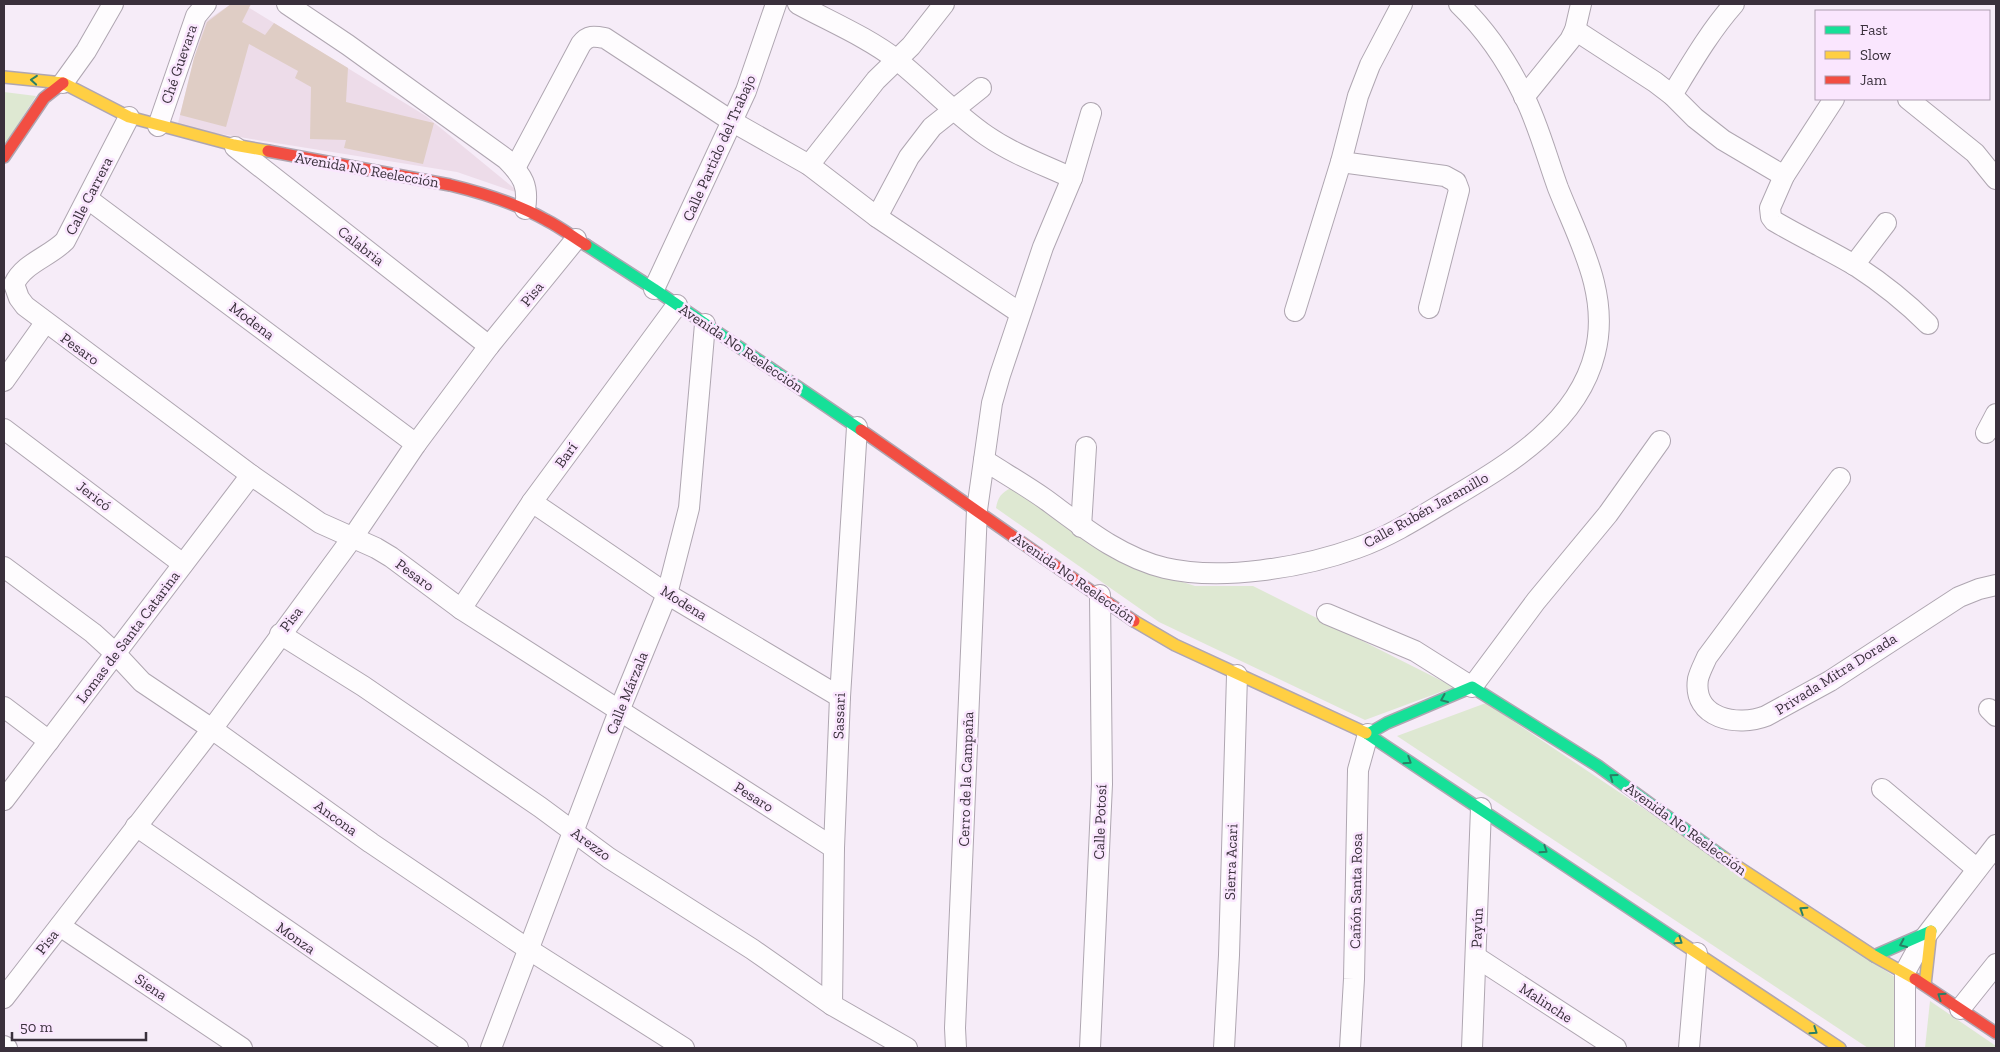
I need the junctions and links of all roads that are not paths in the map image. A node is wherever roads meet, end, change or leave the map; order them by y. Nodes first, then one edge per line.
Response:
1 (113, 4) edge
2 (206, 4) edge
3 (287, 4) edge
4 (776, 4) edge
5 (798, 4) edge
6 (944, 4) edge
7 (1402, 4) edge
8 (1459, 4) edge
9 (1581, 4) edge
10 (1725, 7) edge
11 (1574, 30) junction
12 (896, 60) junction
13 (4, 77) edge
14 (64, 83) junction
15 (982, 88) dead end
16 (1672, 94) junction
17 (1524, 96) junction
18 (1833, 100) edge
19 (1909, 100) edge
20 (953, 110) junction
21 (1091, 113) dead end
22 (129, 117) junction
23 (732, 122) junction
24 (158, 126) junction
25 (234, 145) junction
26 (4, 157) edge
27 (1341, 162) junction
28 (809, 164) junction
29 (516, 168) junction
30 (1784, 176) junction
31 (1072, 178) junction
32 (1996, 178) edge
33 (88, 199) junction
34 (525, 209) junction
35 (877, 217) junction
36 (1886, 223) dead end
37 (576, 239) junction
38 (1854, 266) junction
39 (14, 284) joint
40 (654, 289) junction
41 (676, 305) junction
42 (1430, 308) dead end
43 (1295, 311) dead end
44 (1020, 313) junction
45 (46, 323) junction
46 (705, 324) junction
47 (1928, 324) dead end
48 (490, 346) junction
49 (4, 381) edge
50 (1996, 414) edge
51 (857, 427) junction
52 (4, 428) edge
53 (1986, 433) dead end
54 (1660, 441) dead end
55 (416, 444) junction
56 (1086, 447) dead end
57 (984, 460) junction
58 (251, 475) junction
59 (1840, 478) dead end
60 (532, 502) junction
61 (978, 510) junction
62 (1081, 527) junction
63 (353, 537) junction
64 (184, 564) junction
65 (4, 567) edge
66 (1996, 586) edge
67 (667, 594) junction
68 (1100, 595) junction
69 (461, 609) junction
70 (1327, 614) dead end
71 (280, 634) junction
72 (116, 654) junction
73 (1237, 675) junction
74 (1472, 687) junction
75 (840, 697) junction
76 (4, 707) edge
77 (619, 711) junction
78 (212, 729) junction
79 (1368, 734) junction
80 (49, 741) junction
81 (1882, 789) dead end
82 (4, 800) edge
83 (1481, 808) junction
84 (136, 826) junction
85 (573, 831) junction
86 (1996, 845) edge
87 (834, 848) junction
88 (1977, 869) junction
89 (60, 926) junction
90 (1931, 931) junction
91 (528, 948) junction
92 (1697, 953) junction
93 (1874, 956) junction
94 (1476, 957) junction
95 (1996, 964) edge
96 (1905, 972) junction
97 (1925, 985) junction
98 (4, 998) edge
99 (832, 1005) junction
100 (1960, 1009) junction
101 (1996, 1033) edge
102 (4, 1046) edge
103 (7, 1048) edge
104 (242, 1048) edge
105 (458, 1048) edge
106 (491, 1048) edge
107 (684, 1048) edge
108 (907, 1048) edge
109 (956, 1048) edge
110 (1090, 1048) edge
111 (1224, 1048) edge
112 (1350, 1048) edge
113 (1472, 1048) edge
114 (1616, 1048) edge
115 (1688, 1048) edge
116 (1840, 1048) edge
117 (1905, 1048) edge

1 - 14 street
2 - 24 street, Ché Guevara
3 - 29 street
4 - 23 street, Calle Partido del Trabajo
5 - 12 street
6 - 12 street
7 - 27 street
8 - 17 street, Calle Rubén Jaramillo
9 - 11 street
10 - 16 street
11 - 16 street
11 - 17 street
12 - 20 street
12 - 28 street
14 -> 13 street, Avenida No Reelección
14 - 22 street, Avenida No Reelección
14 - 26 street
15 - 20 street
16 - 30 street
17 - 62 street, Calle Rubén Jaramillo
18 - 30 street
19 - 32 street
20 - 31 street
20 - 35 street
21 - 31 street
22 - 24 street, Avenida No Reelección
22 - 33 street, Calle Carrera
23 - 28 street
23 - 29 street
23 - 40 street, Calle Partido del Trabajo
24 - 25 street, Avenida No Reelección
25 - 34 street, Avenida No Reelección
25 - 48 street, Calabria
27 - 42 street
27 - 43 street
28 - 35 street
29 - 34 street
30 - 38 street
31 - 44 street
33 - 39 street, Calle Carrera
33 - 55 street, Modena
34 - 37 street, Avenida No Reelección
35 - 44 street
36 - 38 street
37 - 40 street, Avenida No Reelección
37 - 48 street, Pisa
38 - 47 street
39 - 45 street, Pesaro
40 - 41 street, Avenida No Reelección
41 - 46 street, Avenida No Reelección
41 - 60 street, Barí
44 - 57 street
45 - 49 street
45 - 58 street, Pesaro
46 - 51 street, Avenida No Reelección
46 - 67 street, Calle Márzala
48 - 55 street, Pisa
50 - 53 street
51 - 61 street, Avenida No Reelección
51 - 75 street, Sassari
52 - 64 street, Jericó
54 - 74 street
55 - 63 street, Pisa
56 - 62 street
57 - 61 street
57 - 62 street, Calle Rubén Jaramillo
58 - 63 street, Pesaro
58 - 64 street, Lomas de Santa Catarina
59 - 66 street, Privada Mitra Dorada
60 - 67 street, Modena
60 - 69 street, Barí
61 - 68 street, Avenida No Reelección
61 - 109 street, Cerro de la Campaña
63 - 69 street, Pesaro
63 - 71 street, Pisa
64 - 72 street, Lomas de Santa Catarina
65 - 72 street, Ancona
67 - 75 street, Modena
67 - 77 street, Calle Márzala
68 - 73 street, Avenida No Reelección
68 - 110 street, Calle Potosí
69 - 77 street, Pesaro
70 - 74 street
71 - 78 street, Pisa
71 - 85 street, Arezzo
72 - 78 street, Ancona
72 - 80 street, Lomas de Santa Catarina
73 - 79 street, Avenida No Reelección
73 - 111 street, Sierra Acari
74 -> 79 street
93 -> 74 street, Avenida No Reelección
75 - 87 street, Sassari
76 - 80 street
77 - 85 street, Calle Márzala
77 - 87 street, Pesaro
78 - 84 street, Pisa
78 - 91 street, Ancona
79 -> 83 street, Avenida No Reelección
79 - 112 street, Cañón Santa Rosa
80 - 82 street, Lomas de Santa Catarina
81 - 88 street
83 -> 92 street, Avenida No Reelección
83 - 94 street, Payún
84 - 89 street, Pisa
84 - 105 street, Monza
85 - 91 street, Calle Márzala
85 - 99 street, Arezzo
86 - 88 street
87 - 99 street, Sassari
88 - 90 street
89 - 98 street, Pisa
89 - 104 street, Siena
90 -> 93 street
90 - 96 street
90 - 97 street
91 - 106 street, Calle Márzala
91 - 107 street, Ancona
92 - 115 street
92 -> 116 street, Avenida No Reelección
93 - 96 street, Avenida No Reelección
94 - 113 street, Payún
94 - 114 street, Malinche
95 - 100 street
96 - 97 street, Avenida No Reelección
96 - 117 street
100 -> 97 street, Avenida No Reelección
99 - 108 street, Arezzo
100 - 101 street, Avenida No Reelección
102 - 103 street

